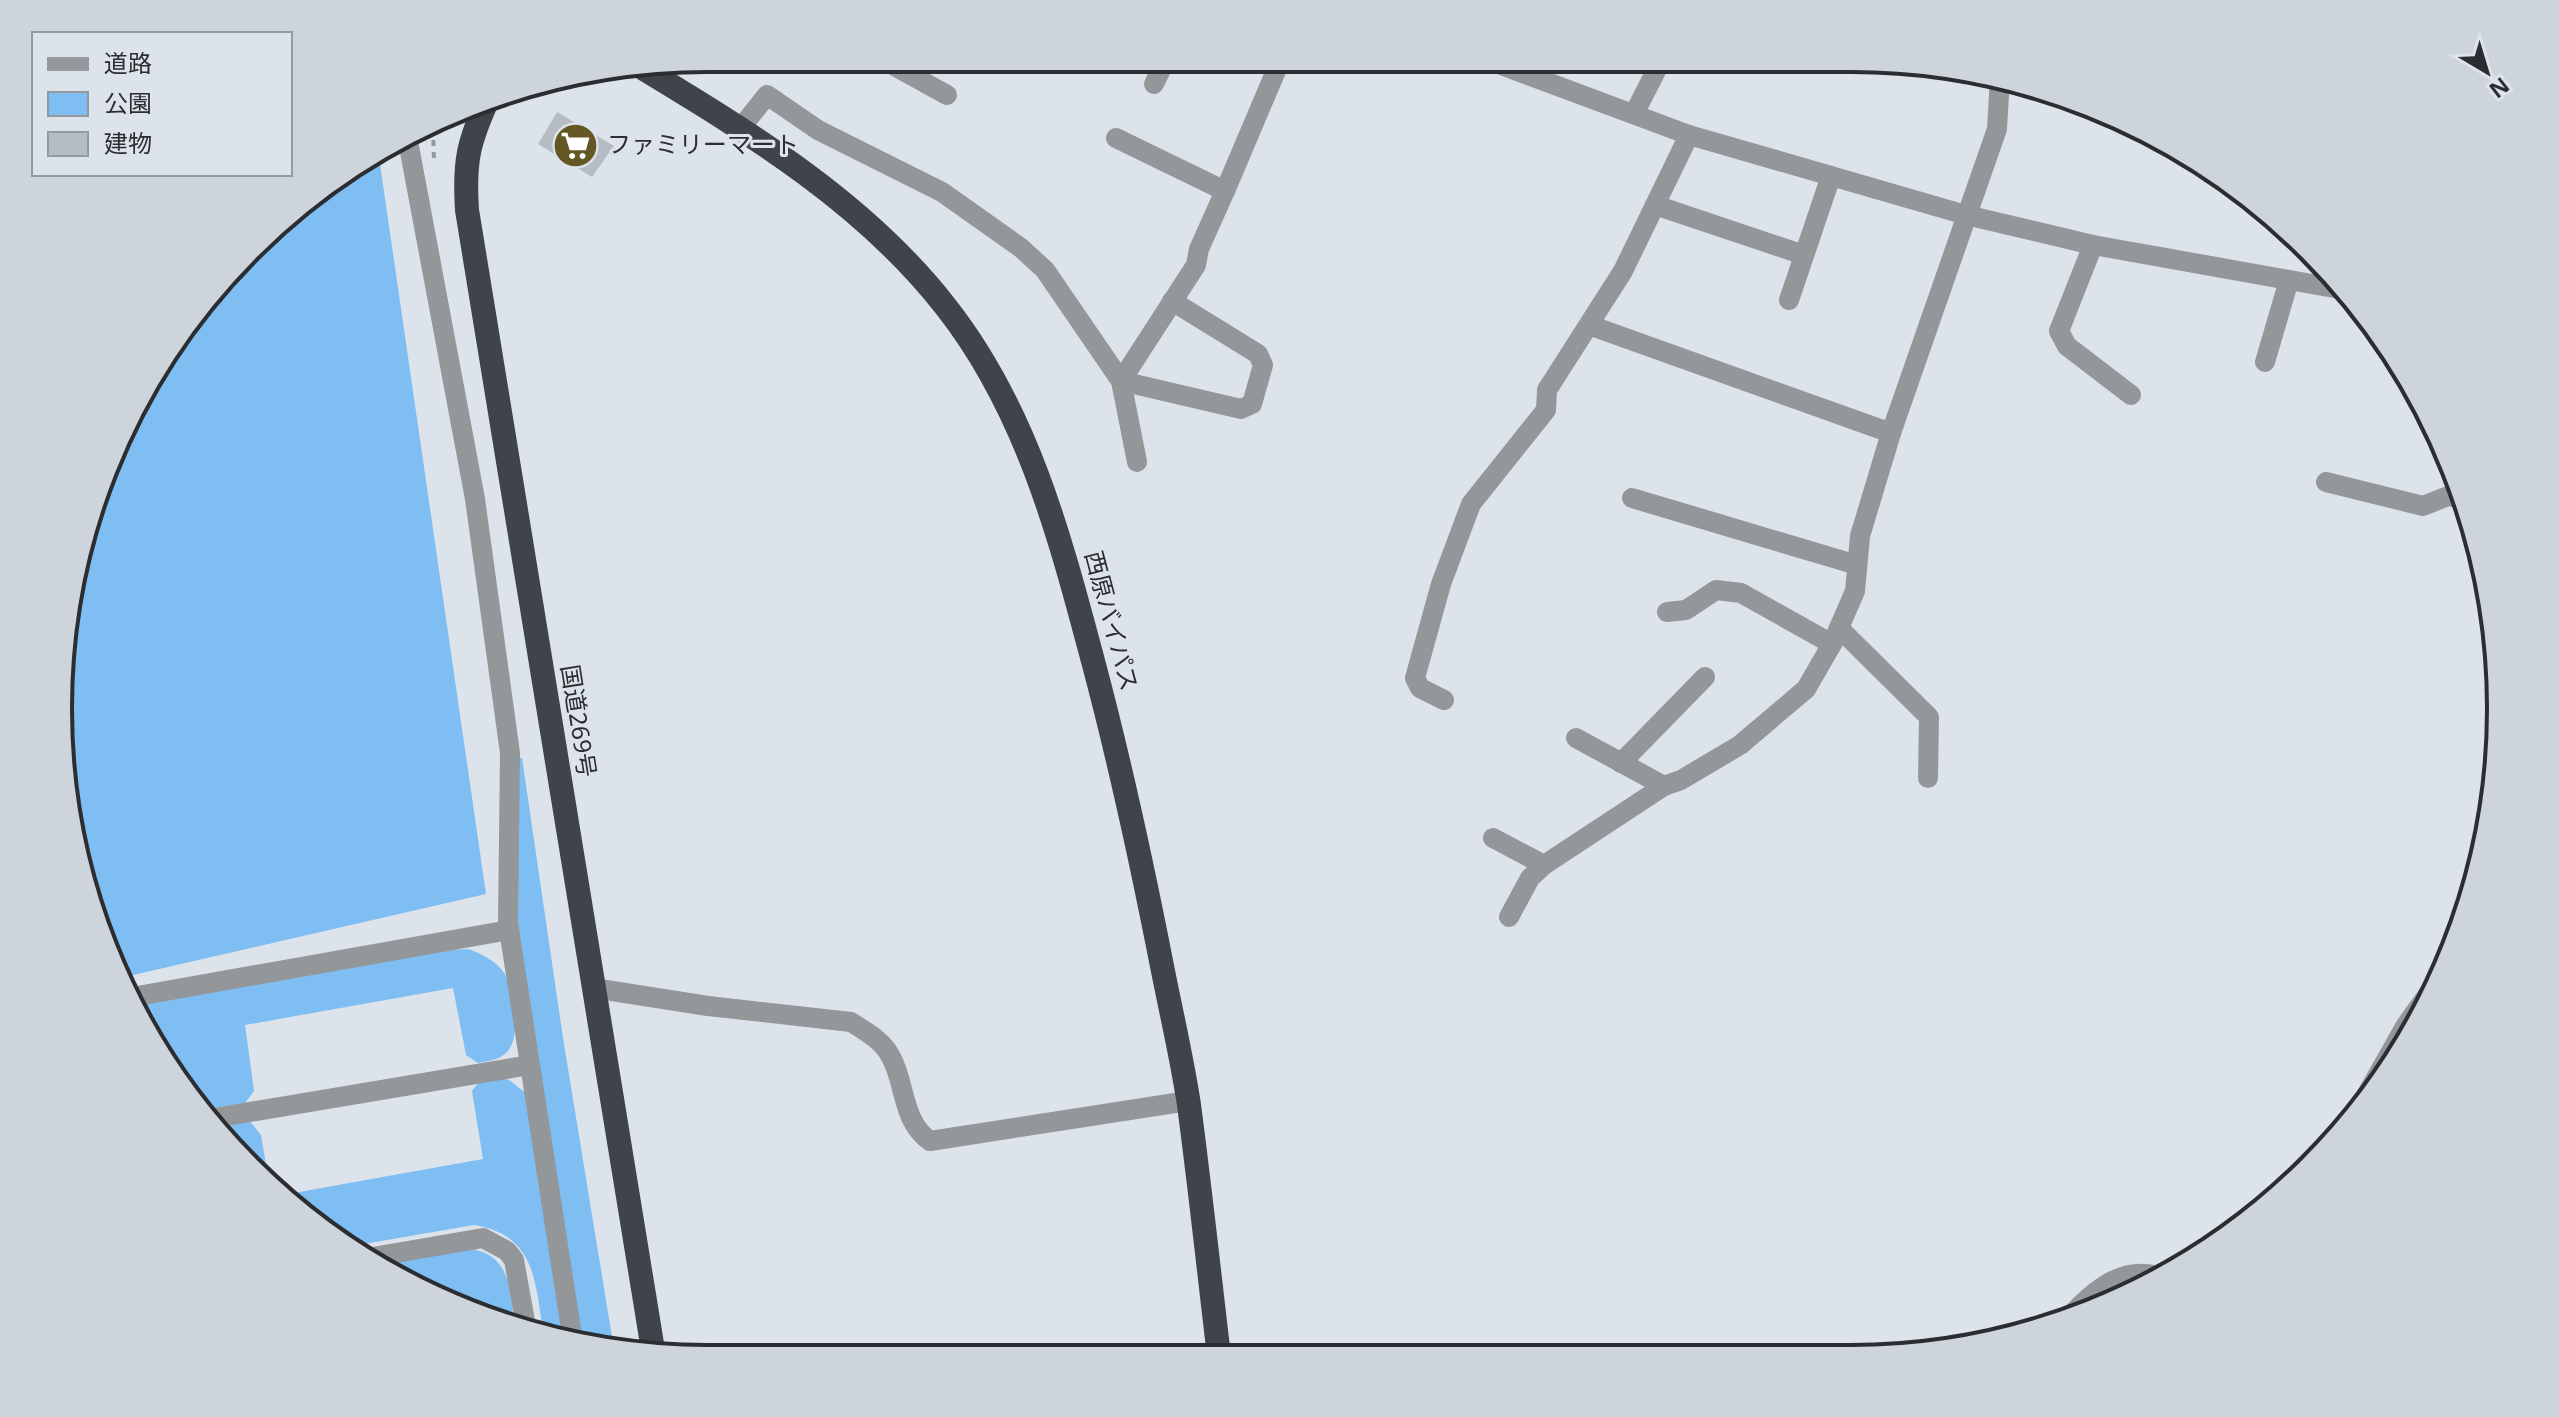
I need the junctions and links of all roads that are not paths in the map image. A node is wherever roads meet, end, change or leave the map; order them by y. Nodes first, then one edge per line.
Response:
1 (905, 72) edge
2 (1160, 72) edge
3 (1275, 72) edge
4 (1520, 72) edge
5 (1655, 72) edge
6 (653, 74) edge
7 (1154, 84) dead end
8 (1999, 90) edge
9 (947, 95) dead end
10 (481, 114) edge
11 (1634, 114) junction
12 (740, 129) junction
13 (1689, 135) junction
14 (1116, 138) dead end
15 (409, 147) edge
16 (1831, 176) junction
17 (1225, 191) junction
18 (1655, 205) junction
19 (1966, 215) junction
20 (2093, 245) junction
21 (1804, 255) junction
22 (2289, 280) junction
23 (2327, 287) edge
24 (1789, 300) dead end
25 (1172, 301) junction
26 (1589, 325) junction
27 (2265, 362) dead end
28 (1121, 381) junction
29 (2131, 395) dead end
30 (1891, 433) junction
31 (1137, 462) dead end
32 (2326, 482) dead end
33 (2450, 496) edge
34 (1632, 498) dead end
35 (1857, 565) junction
36 (1667, 612) dead end
37 (1835, 636) junction
38 (1705, 677) dead end
39 (1444, 700) dead end
40 (1576, 738) dead end
41 (1621, 763) junction
42 (1928, 778) dead end
43 (1664, 786) junction
44 (1493, 838) dead end
45 (1544, 865) junction
46 (1509, 917) dead end
47 (509, 930) junction
48 (593, 988) junction
49 (141, 995) edge
50 (530, 1065) junction
51 (1188, 1101) junction
52 (221, 1117) edge
53 (383, 1255) edge
54 (2143, 1273) edge
55 (2086, 1300) edge
56 (524, 1317) edge
57 (571, 1330) edge
58 (652, 1343) edge
59 (1218, 1345) edge

1 - 9 street
2 - 7 street
3 - 17 street
4 - 11 street
5 - 11 street
6 - 12 highway, 西原バイパス
8 - 19 street
10 - 48 highway, 国道269号
11 - 13 street
12 - 28 street
12 - 51 highway, 西原バイパス
13 - 16 street
13 - 18 street
14 - 17 street
15 - 47 street
16 - 19 street
16 - 21 street
17 - 25 street
18 - 21 street
18 - 26 street
19 - 20 street
19 - 30 street
20 - 22 street
20 - 29 street
21 - 24 street
22 - 23 street
22 - 27 street
25 - 28 street
25 - 28 street
26 - 30 street
26 - 39 street
28 - 31 street
30 - 35 street
32 - 33 street
34 - 35 street
35 - 37 street
36 - 37 street
37 - 42 street
37 - 43 street
38 - 41 street
40 - 41 street
41 - 43 street
43 - 45 street
44 - 45 street
45 - 46 street
47 - 49 street
47 - 50 street
48 - 51 street
48 - 58 highway, 国道269号
50 - 52 street
50 - 57 street
51 - 59 highway, 西原バイパス
53 - 56 street
54 - 55 street

